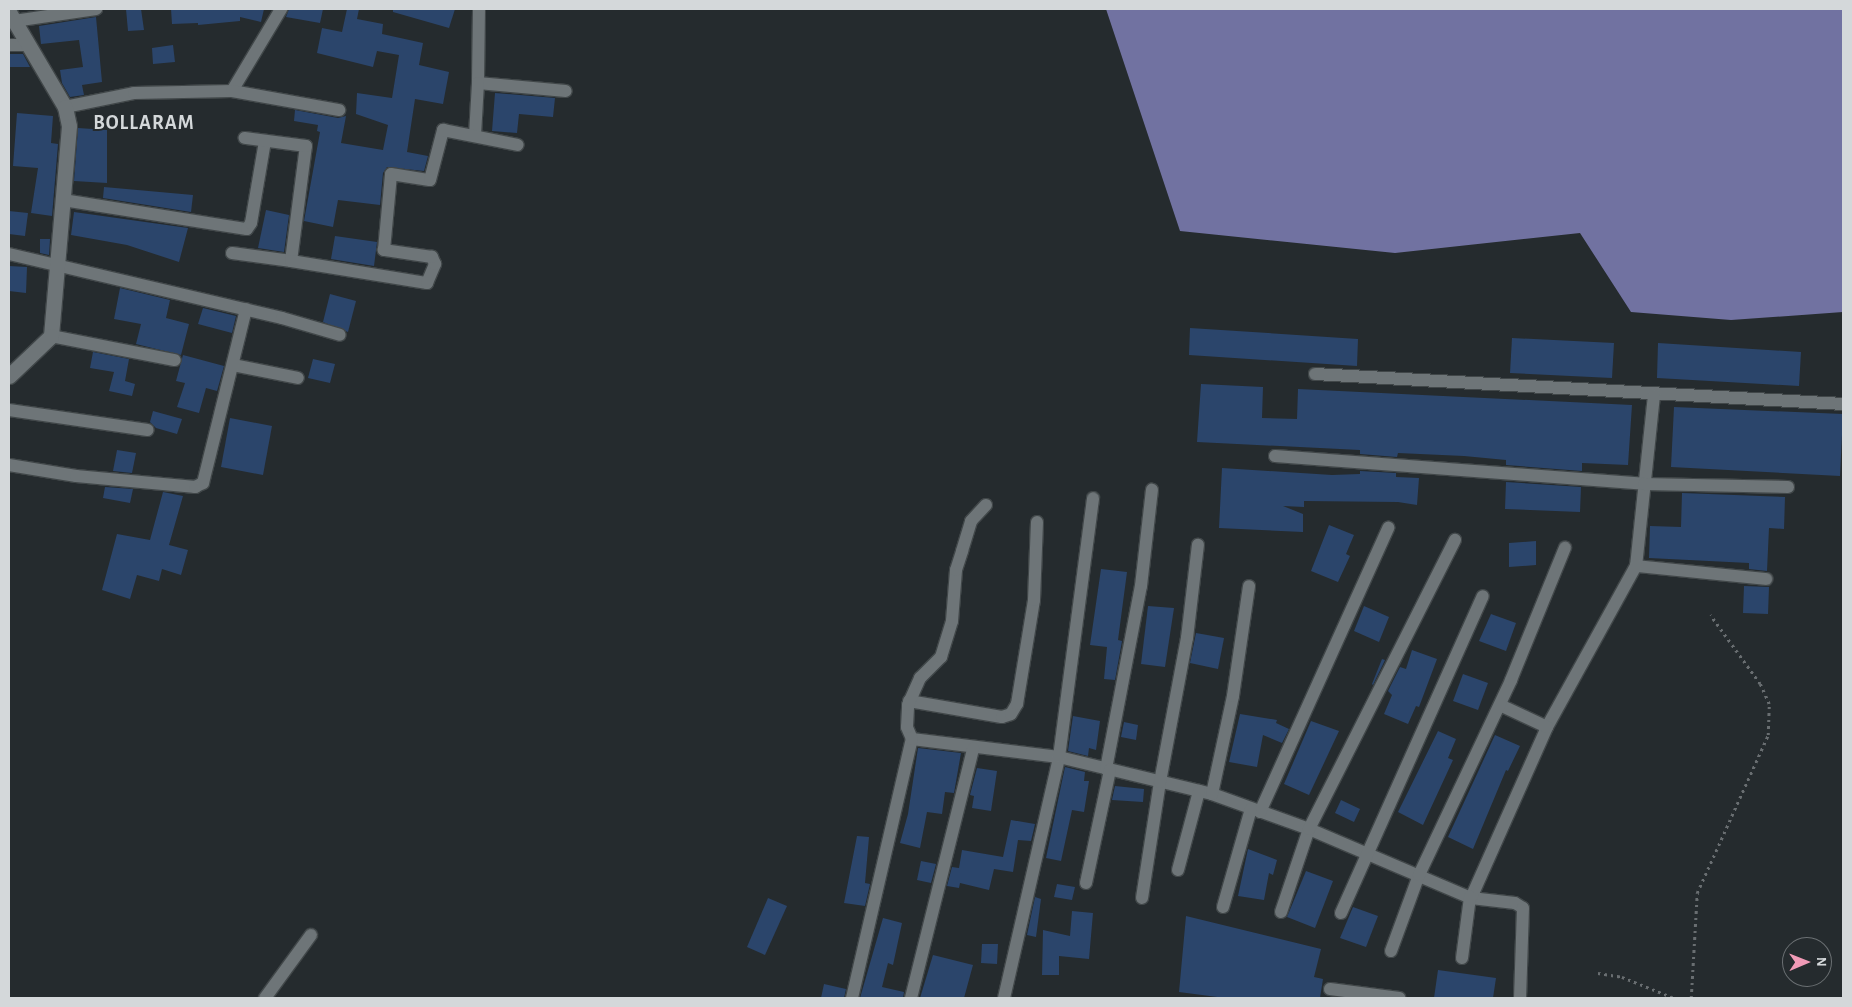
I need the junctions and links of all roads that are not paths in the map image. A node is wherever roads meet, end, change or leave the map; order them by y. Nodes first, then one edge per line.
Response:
1 (96, 9) edge
2 (280, 9) edge
3 (479, 9) edge
4 (55, 12) edge
5 (11, 16) edge
6 (9, 45) edge
7 (28, 45) junction
8 (478, 83) junction
9 (232, 91) junction
10 (566, 91) dead end
11 (65, 107) junction
12 (339, 110) dead end
13 (475, 135) junction
14 (245, 138) dead end
15 (265, 140) junction
16 (518, 145) dead end
17 (63, 200) junction
18 (232, 253) dead end
19 (9, 254) edge
20 (291, 261) junction
21 (58, 266) junction
22 (246, 309) junction
23 (340, 335) dead end
24 (51, 336) junction
25 (175, 360) dead end
26 (233, 365) junction
27 (1315, 374) dead end
28 (9, 376) edge
29 (298, 378) dead end
30 (1654, 395) junction
31 (1843, 404) edge
32 (9, 410) edge
33 (148, 430) dead end
34 (1275, 456) dead end
35 (9, 464) edge
36 (1644, 484) junction
37 (1788, 488) dead end
38 (1152, 490) dead end
39 (1093, 498) dead end
40 (986, 505) dead end
41 (1037, 522) dead end
42 (1388, 528) dead end
43 (1455, 540) dead end
44 (1198, 545) dead end
45 (1564, 548) dead end
46 (1636, 566) junction
47 (1766, 580) dead end
48 (1249, 586) dead end
49 (1483, 596) dead end
50 (909, 701) junction
51 (1500, 705) junction
52 (1547, 726) junction
53 (912, 739) junction
54 (973, 749) junction
55 (1059, 757) junction
56 (1108, 770) junction
57 (1160, 782) junction
58 (1205, 792) junction
59 (1255, 810) junction
60 (1308, 829) junction
61 (1368, 853) junction
62 (1178, 870) dead end
63 (1419, 875) junction
64 (1086, 883) dead end
65 (1142, 898) dead end
66 (1470, 898) junction
67 (1223, 907) dead end
68 (1280, 912) dead end
69 (1341, 913) dead end
70 (311, 935) dead end
71 (1391, 950) dead end
72 (1462, 958) dead end
73 (1330, 989) dead end
74 (265, 998) edge
75 (852, 998) edge
76 (911, 998) edge
77 (1004, 998) edge
78 (1399, 998) edge
79 (1520, 998) edge

1 - 4 street
2 - 9 street
3 - 8 street
4 - 5 street
5 - 7 street
6 - 7 street
7 - 11 street
8 - 10 street
8 - 13 street
9 - 11 street
9 - 12 street
11 - 17 street
13 - 16 street
13 - 20 street
14 - 15 street
15 - 17 street
15 - 20 street
17 - 21 street
18 - 20 street
19 - 21 street
21 - 22 street
21 - 24 street
22 - 23 street
22 - 26 street
24 - 25 street
24 - 28 street
26 - 29 street
26 - 35 street
27 - 30 street
30 - 31 street
30 - 36 street
32 - 33 street
34 - 36 street
36 - 37 street
36 - 46 street
38 - 56 street
39 - 55 street
40 - 50 street
41 - 50 street
42 - 59 street
43 - 60 street
44 - 57 street
45 - 51 street
46 - 47 street
46 - 52 street
48 - 58 street
49 - 61 street
50 - 53 street
51 - 52 street
51 - 63 street
52 - 66 street
53 - 54 street
53 - 75 street
54 - 55 street
54 - 76 street
55 - 56 street
55 - 77 street
56 - 57 street
56 - 64 street
57 - 58 street
57 - 65 street
58 - 59 street
58 - 62 street
59 - 60 street
59 - 67 street
60 - 61 street
60 - 68 street
61 - 63 street
61 - 69 street
63 - 66 street
63 - 71 street
66 - 72 street
66 - 79 street
70 - 74 street
73 - 78 street

